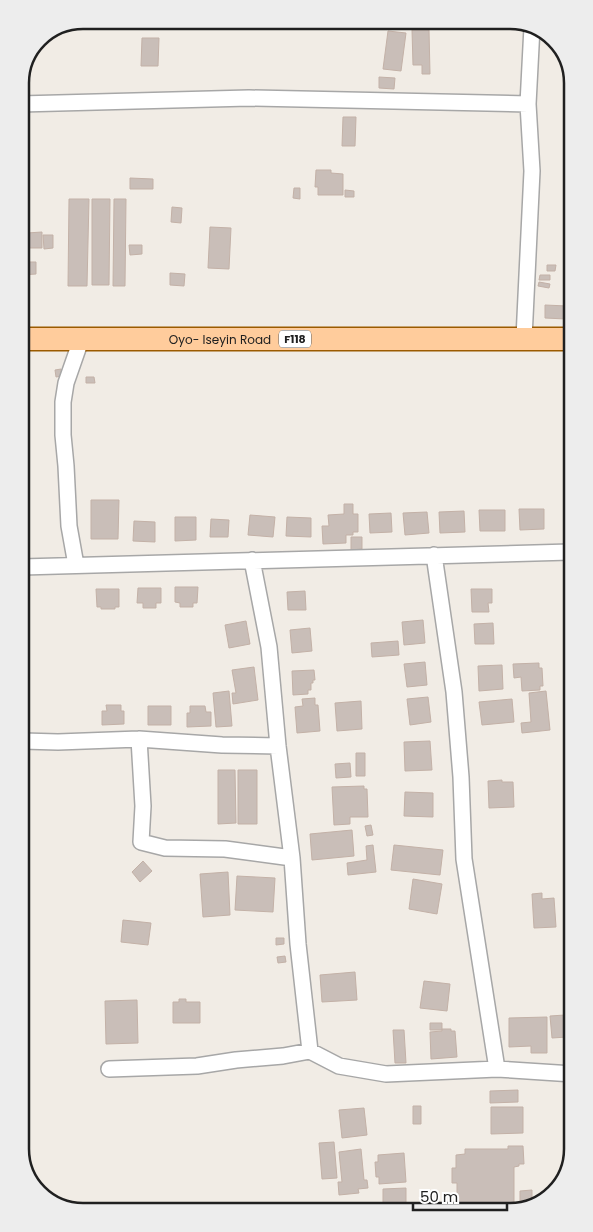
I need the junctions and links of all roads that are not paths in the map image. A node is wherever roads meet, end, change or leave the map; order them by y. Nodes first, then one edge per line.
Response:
1 (532, 33) edge
2 (29, 104) edge
3 (528, 104) junction
4 (524, 338) junction
5 (29, 339) edge
6 (564, 339) edge
7 (82, 340) junction
8 (564, 552) edge
9 (434, 555) junction
10 (252, 560) junction
11 (76, 565) junction
12 (29, 567) edge
13 (139, 739) junction
14 (29, 741) edge
15 (278, 746) junction
16 (292, 858) junction
17 (310, 1051) junction
18 (109, 1069) dead end
19 (497, 1069) junction
20 (564, 1073) edge

1 - 3 street
2 - 3 street
3 - 4 street
4 - 6 main road, Oyo- Iseyin Road / F118
4 - 7 main road, Oyo- Iseyin Road / F118
5 - 7 main road, Oyo- Iseyin Road / F118
7 - 11 street
8 - 9 street
9 - 10 street
9 - 19 street
10 - 11 street
10 - 15 street
11 - 12 street
13 - 14 street
13 - 15 street
13 - 16 street
15 - 16 street
16 - 17 street
17 - 18 street
17 - 19 street
19 - 20 street

